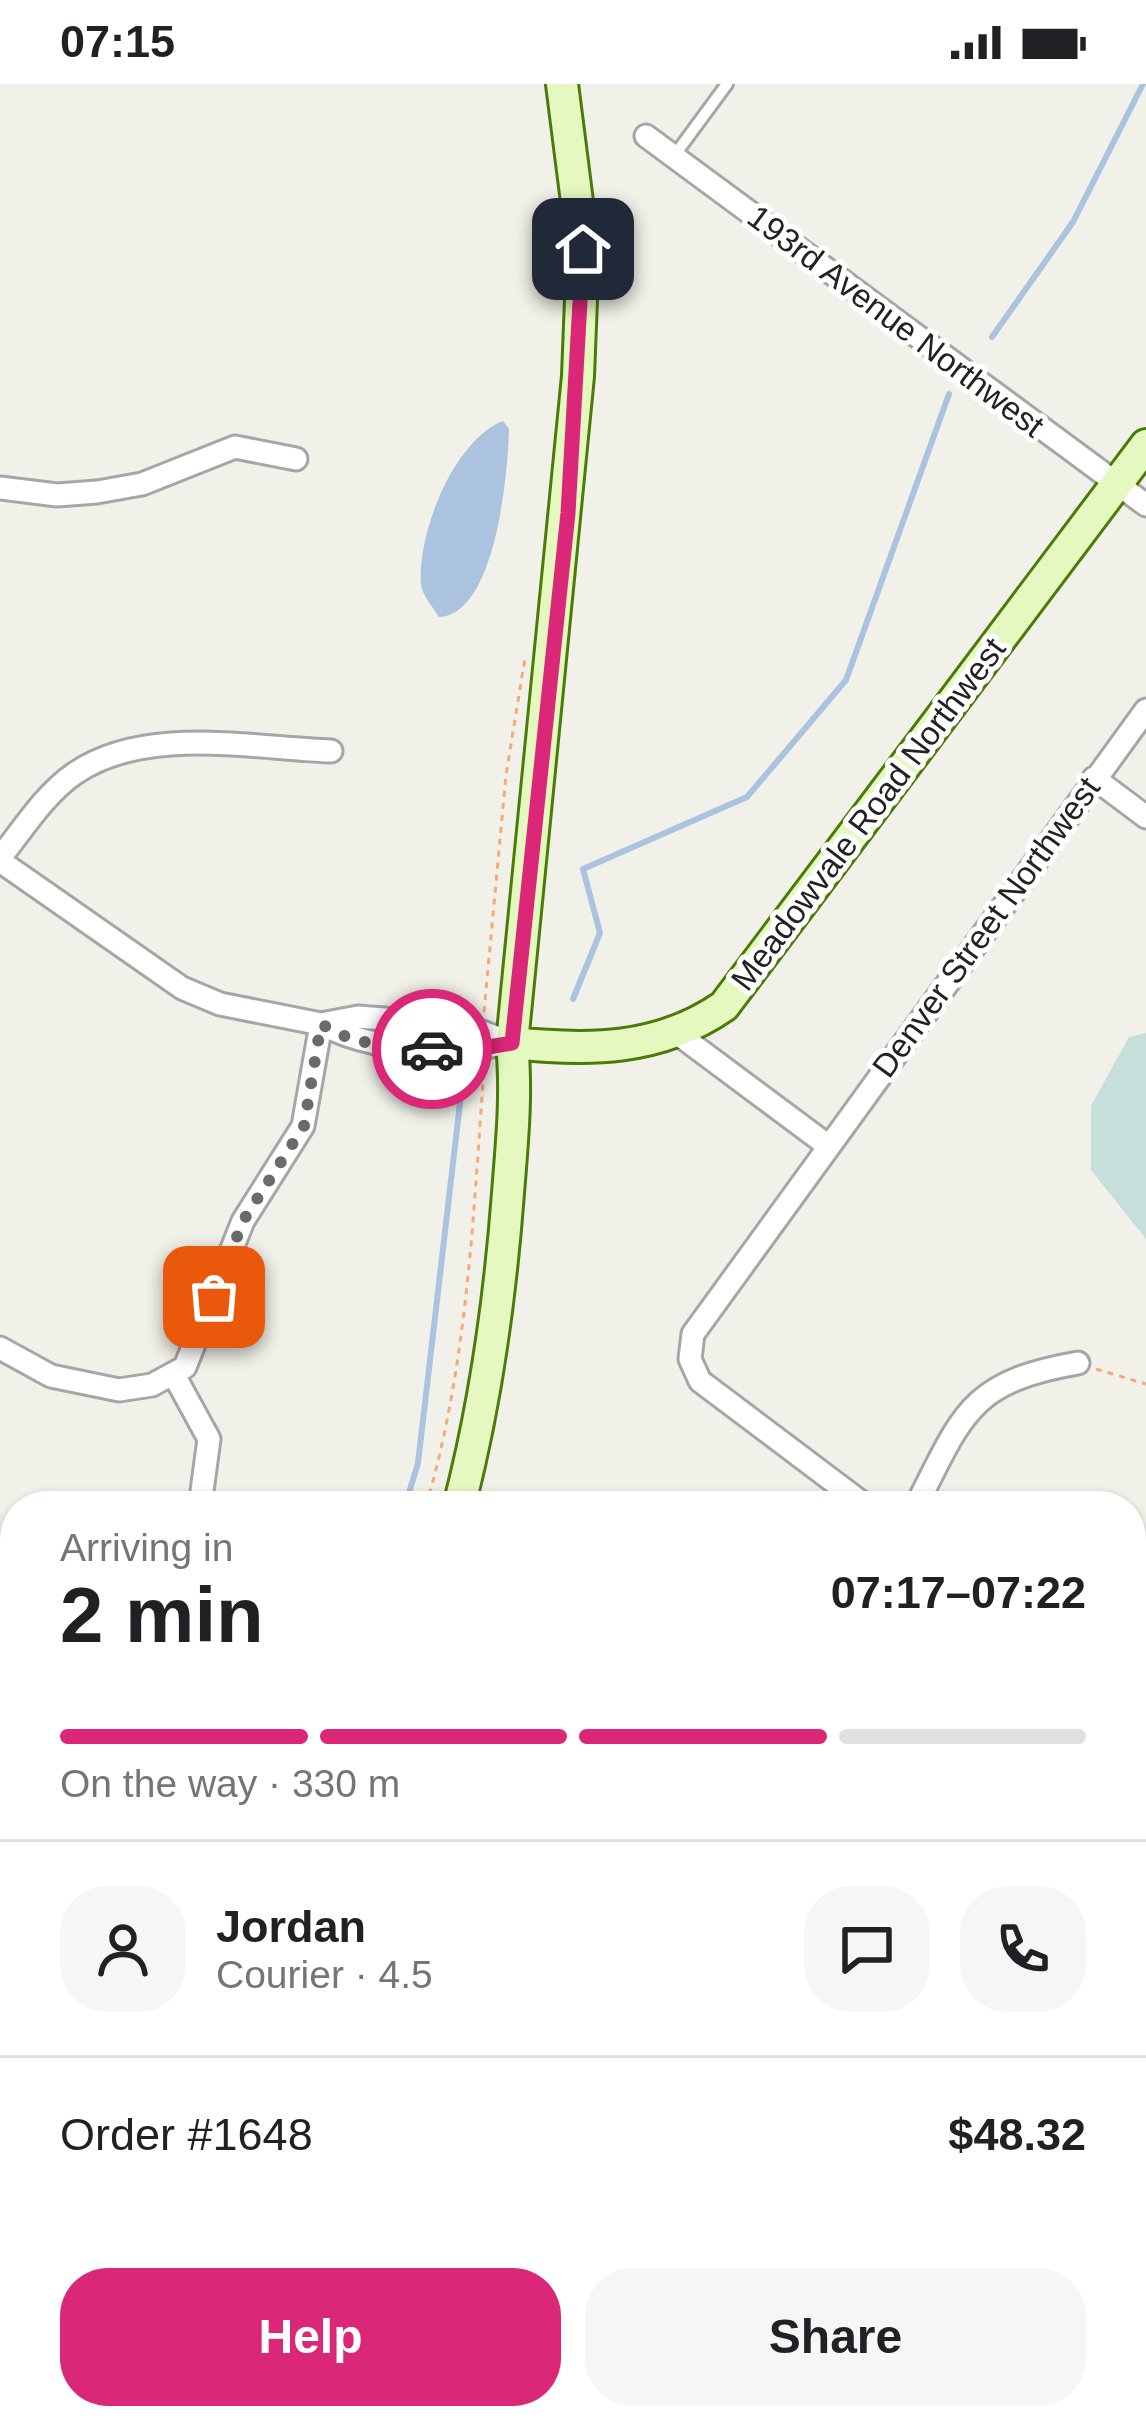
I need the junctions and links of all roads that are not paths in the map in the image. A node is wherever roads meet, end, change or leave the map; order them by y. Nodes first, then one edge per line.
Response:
1 (562, 84) edge
2 (727, 84) edge
3 (646, 136) dead end
4 (674, 156) junction
5 (1146, 445) edge
6 (296, 459) dead end
7 (1119, 485) junction
8 (0, 488) edge
9 (1146, 506) edge
10 (1146, 710) edge
11 (331, 752) dead end
12 (1094, 778) junction
13 (1146, 818) edge
14 (0, 859) edge
15 (321, 1024) junction
16 (678, 1034) junction
17 (493, 1041) junction
18 (827, 1145) junction
19 (0, 1348) edge
20 (1078, 1363) road end
21 (174, 1375) junction
22 (202, 1491) edge
23 (462, 1491) edge
24 (846, 1491) edge
25 (924, 1491) edge

1 - 17 street
2 - 4 lane
3 - 4 street, 193rd Avenue Northwest
4 - 7 street, 193rd Avenue Northwest
5 - 7 street, Meadowvale Road Northwest
6 - 8 street
7 - 9 street, 193rd Avenue Northwest
7 - 16 street, Meadowvale Road Northwest
10 - 12 street, Denver Street Northwest
11 - 14 street
12 - 13 street
12 - 18 street, Denver Street Northwest
14 - 15 street
15 - 17 street
15 - 21 street
16 - 17 street, Meadowvale Road Northwest
16 - 18 street
17 - 23 street
18 - 24 street, Denver Street Northwest
19 - 21 street
20 - 25 street
21 - 22 street

